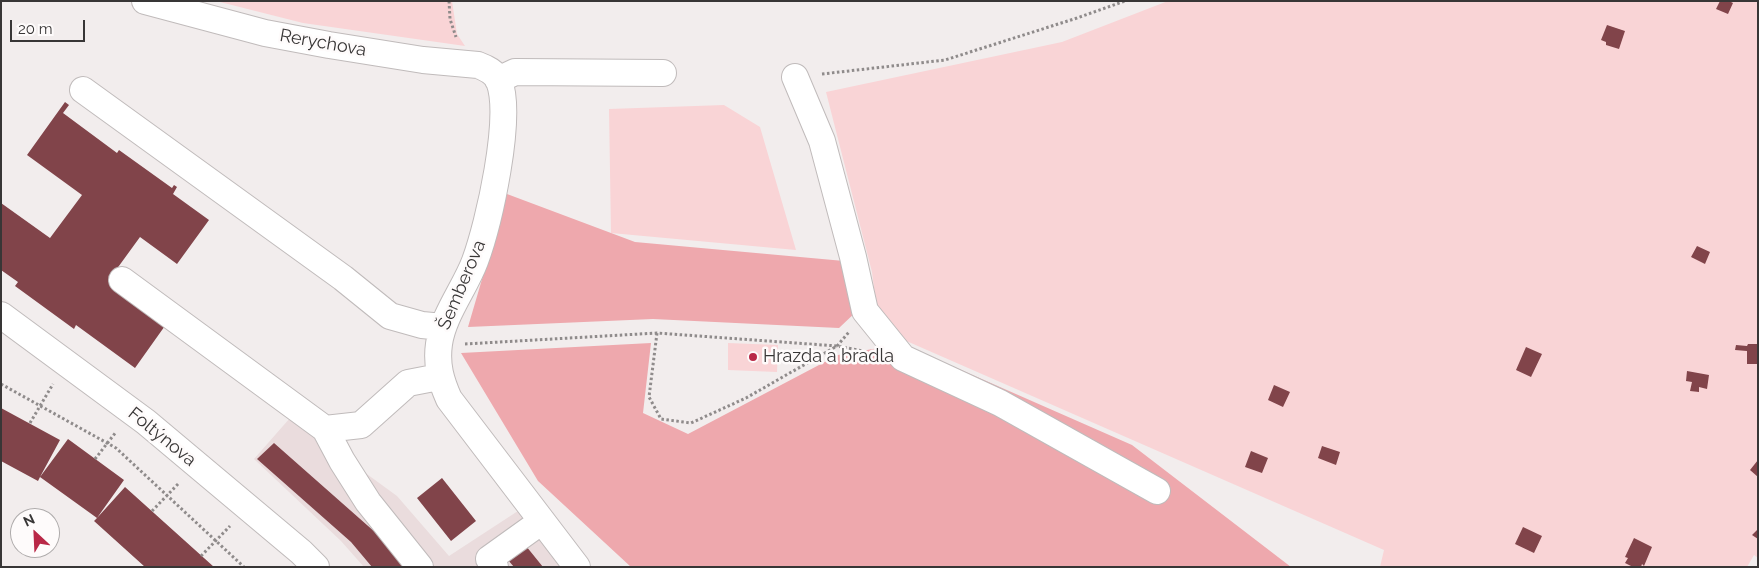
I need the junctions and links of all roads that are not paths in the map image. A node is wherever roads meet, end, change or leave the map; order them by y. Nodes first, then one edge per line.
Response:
1 (145, 1) edge
2 (663, 73) dead end
3 (795, 77) road end
4 (498, 80) junction
5 (83, 90) dead end
6 (122, 280) dead end
7 (1, 315) edge
8 (441, 336) junction
9 (440, 377) junction
10 (325, 428) junction
11 (1156, 491) dead end
12 (542, 521) junction
13 (316, 567) edge
14 (420, 567) edge
15 (495, 567) edge
16 (577, 567) edge

1 - 4 street, Rerychova
2 - 4 street
3 - 11 street
4 - 8 street, Šemberova
5 - 8 street
6 - 10 street
7 - 13 street, Foltýnova
8 - 9 street, Šemberova
9 - 10 street
9 - 12 street, Šemberova
10 - 14 street
12 - 15 street
12 - 16 street, Šemberova

